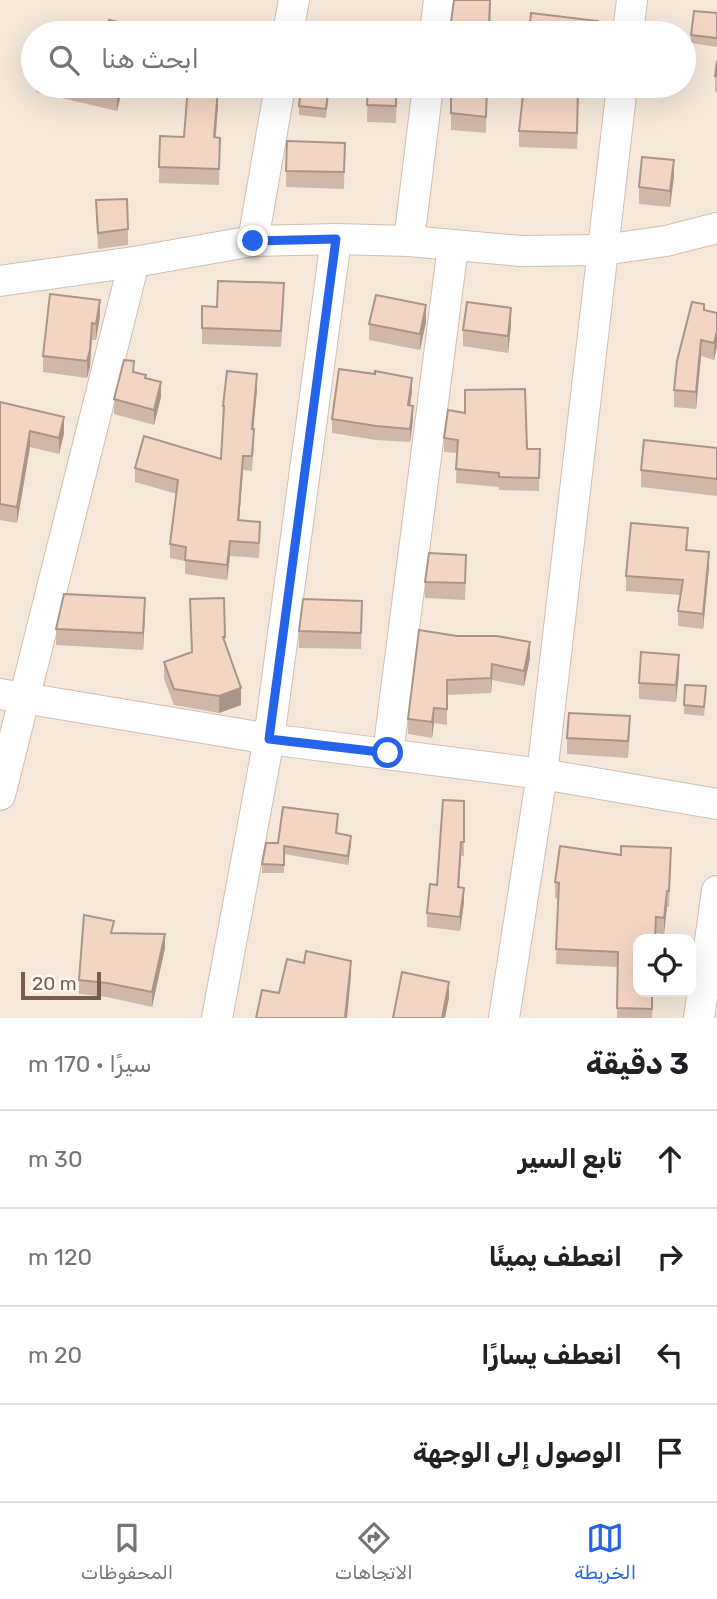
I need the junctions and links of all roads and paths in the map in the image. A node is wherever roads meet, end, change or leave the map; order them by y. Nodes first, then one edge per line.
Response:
1 (294, 0) edge
2 (439, 0) edge
3 (632, 0) edge
4 (290, 21) edge
5 (436, 21) edge
6 (629, 21) edge
7 (278, 98) edge
8 (427, 98) edge
9 (621, 98) edge
10 (717, 228) edge
11 (336, 239) junction
12 (253, 241) junction
13 (409, 241) junction
14 (453, 246) junction
15 (603, 250) junction
16 (134, 262) junction
17 (0, 281) edge
18 (13, 695) edge
19 (269, 739) junction
20 (388, 753) junction
21 (542, 774) junction
22 (0, 796) edge
23 (717, 804) edge
24 (717, 891) edge
25 (217, 1018) edge
26 (504, 1018) edge
27 (699, 1018) edge

1 - 4 street
2 - 5 street
3 - 6 street
7 - 12 street
8 - 13 street
9 - 15 street
10 - 15 street
11 - 12 street
11 - 13 street
11 - 19 street
12 - 16 street
13 - 14 street
14 - 15 street
14 - 20 street
15 - 21 street
16 - 17 street
16 - 18 street
18 - 19 street
18 - 22 street
19 - 20 street
19 - 25 street
20 - 21 street
21 - 23 street
21 - 26 street
24 - 27 street

